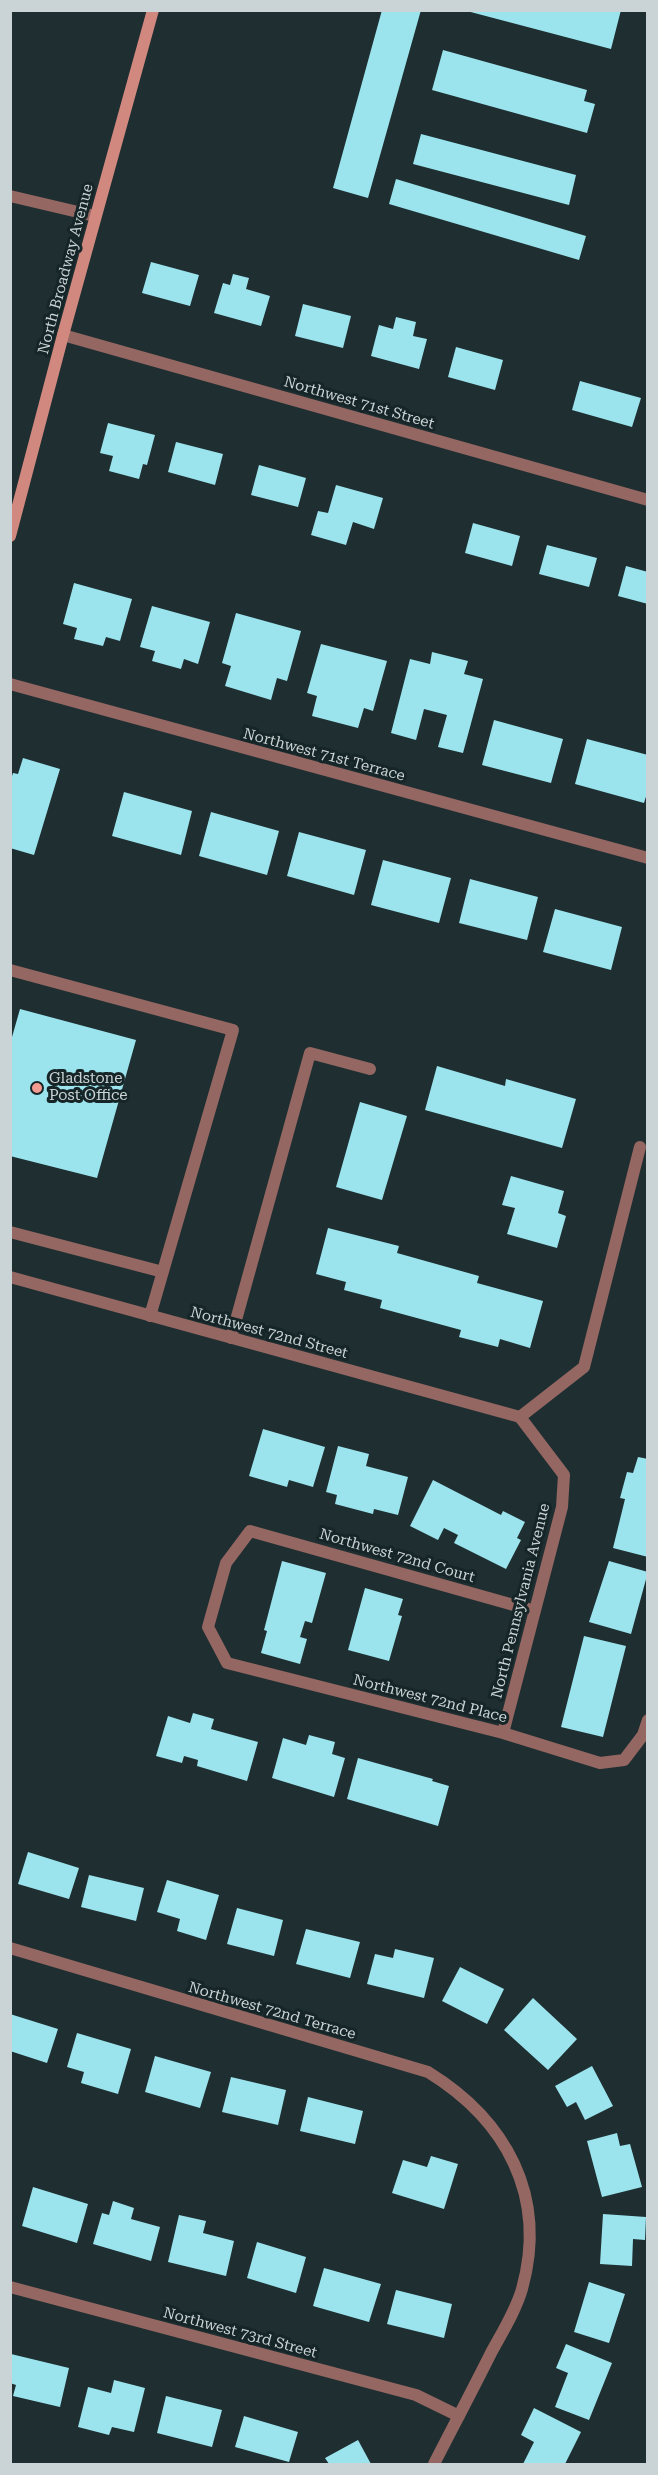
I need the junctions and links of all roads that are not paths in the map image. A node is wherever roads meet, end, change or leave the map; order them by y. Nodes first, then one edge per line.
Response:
1 (153, 10) edge
2 (10, 196) edge
3 (95, 216) junction
4 (63, 335) junction
5 (648, 501) edge
6 (10, 536) edge
7 (10, 684) edge
8 (648, 858) edge
9 (10, 970) edge
10 (370, 1069) dead end
11 (640, 1147) dead end
12 (10, 1232) edge
13 (163, 1272) junction
14 (10, 1277) edge
15 (150, 1316) junction
16 (231, 1338) junction
17 (520, 1417) junction
18 (535, 1611) junction
19 (228, 1663) joint
20 (648, 1720) edge
21 (503, 1733) junction
22 (10, 1948) edge
23 (10, 2288) edge
24 (459, 2416) junction
25 (434, 2464) edge

1 - 3 main road, North Broadway Avenue
2 - 3 street
3 - 4 main road, North Broadway Avenue
4 - 5 street, Northwest 71st Street
4 - 6 main road, North Broadway Avenue
7 - 8 street, Northwest 71st Terrace
9 - 13 street
10 - 16 street
11 - 17 street
12 - 13 street
13 - 15 street
14 - 15 street, Northwest 72nd Street
15 - 16 street, Northwest 72nd Street
16 - 17 street, Northwest 72nd Street
17 - 18 street, North Pennsylvania Avenue
18 - 19 street, Northwest 72nd Court
18 - 21 street, North Pennsylvania Avenue
19 - 21 street, Northwest 72nd Place
20 - 21 street, Northwest 72nd Place
22 - 24 street, Northwest 72nd Terrace
23 - 24 street, Northwest 73rd Street
24 - 25 street

